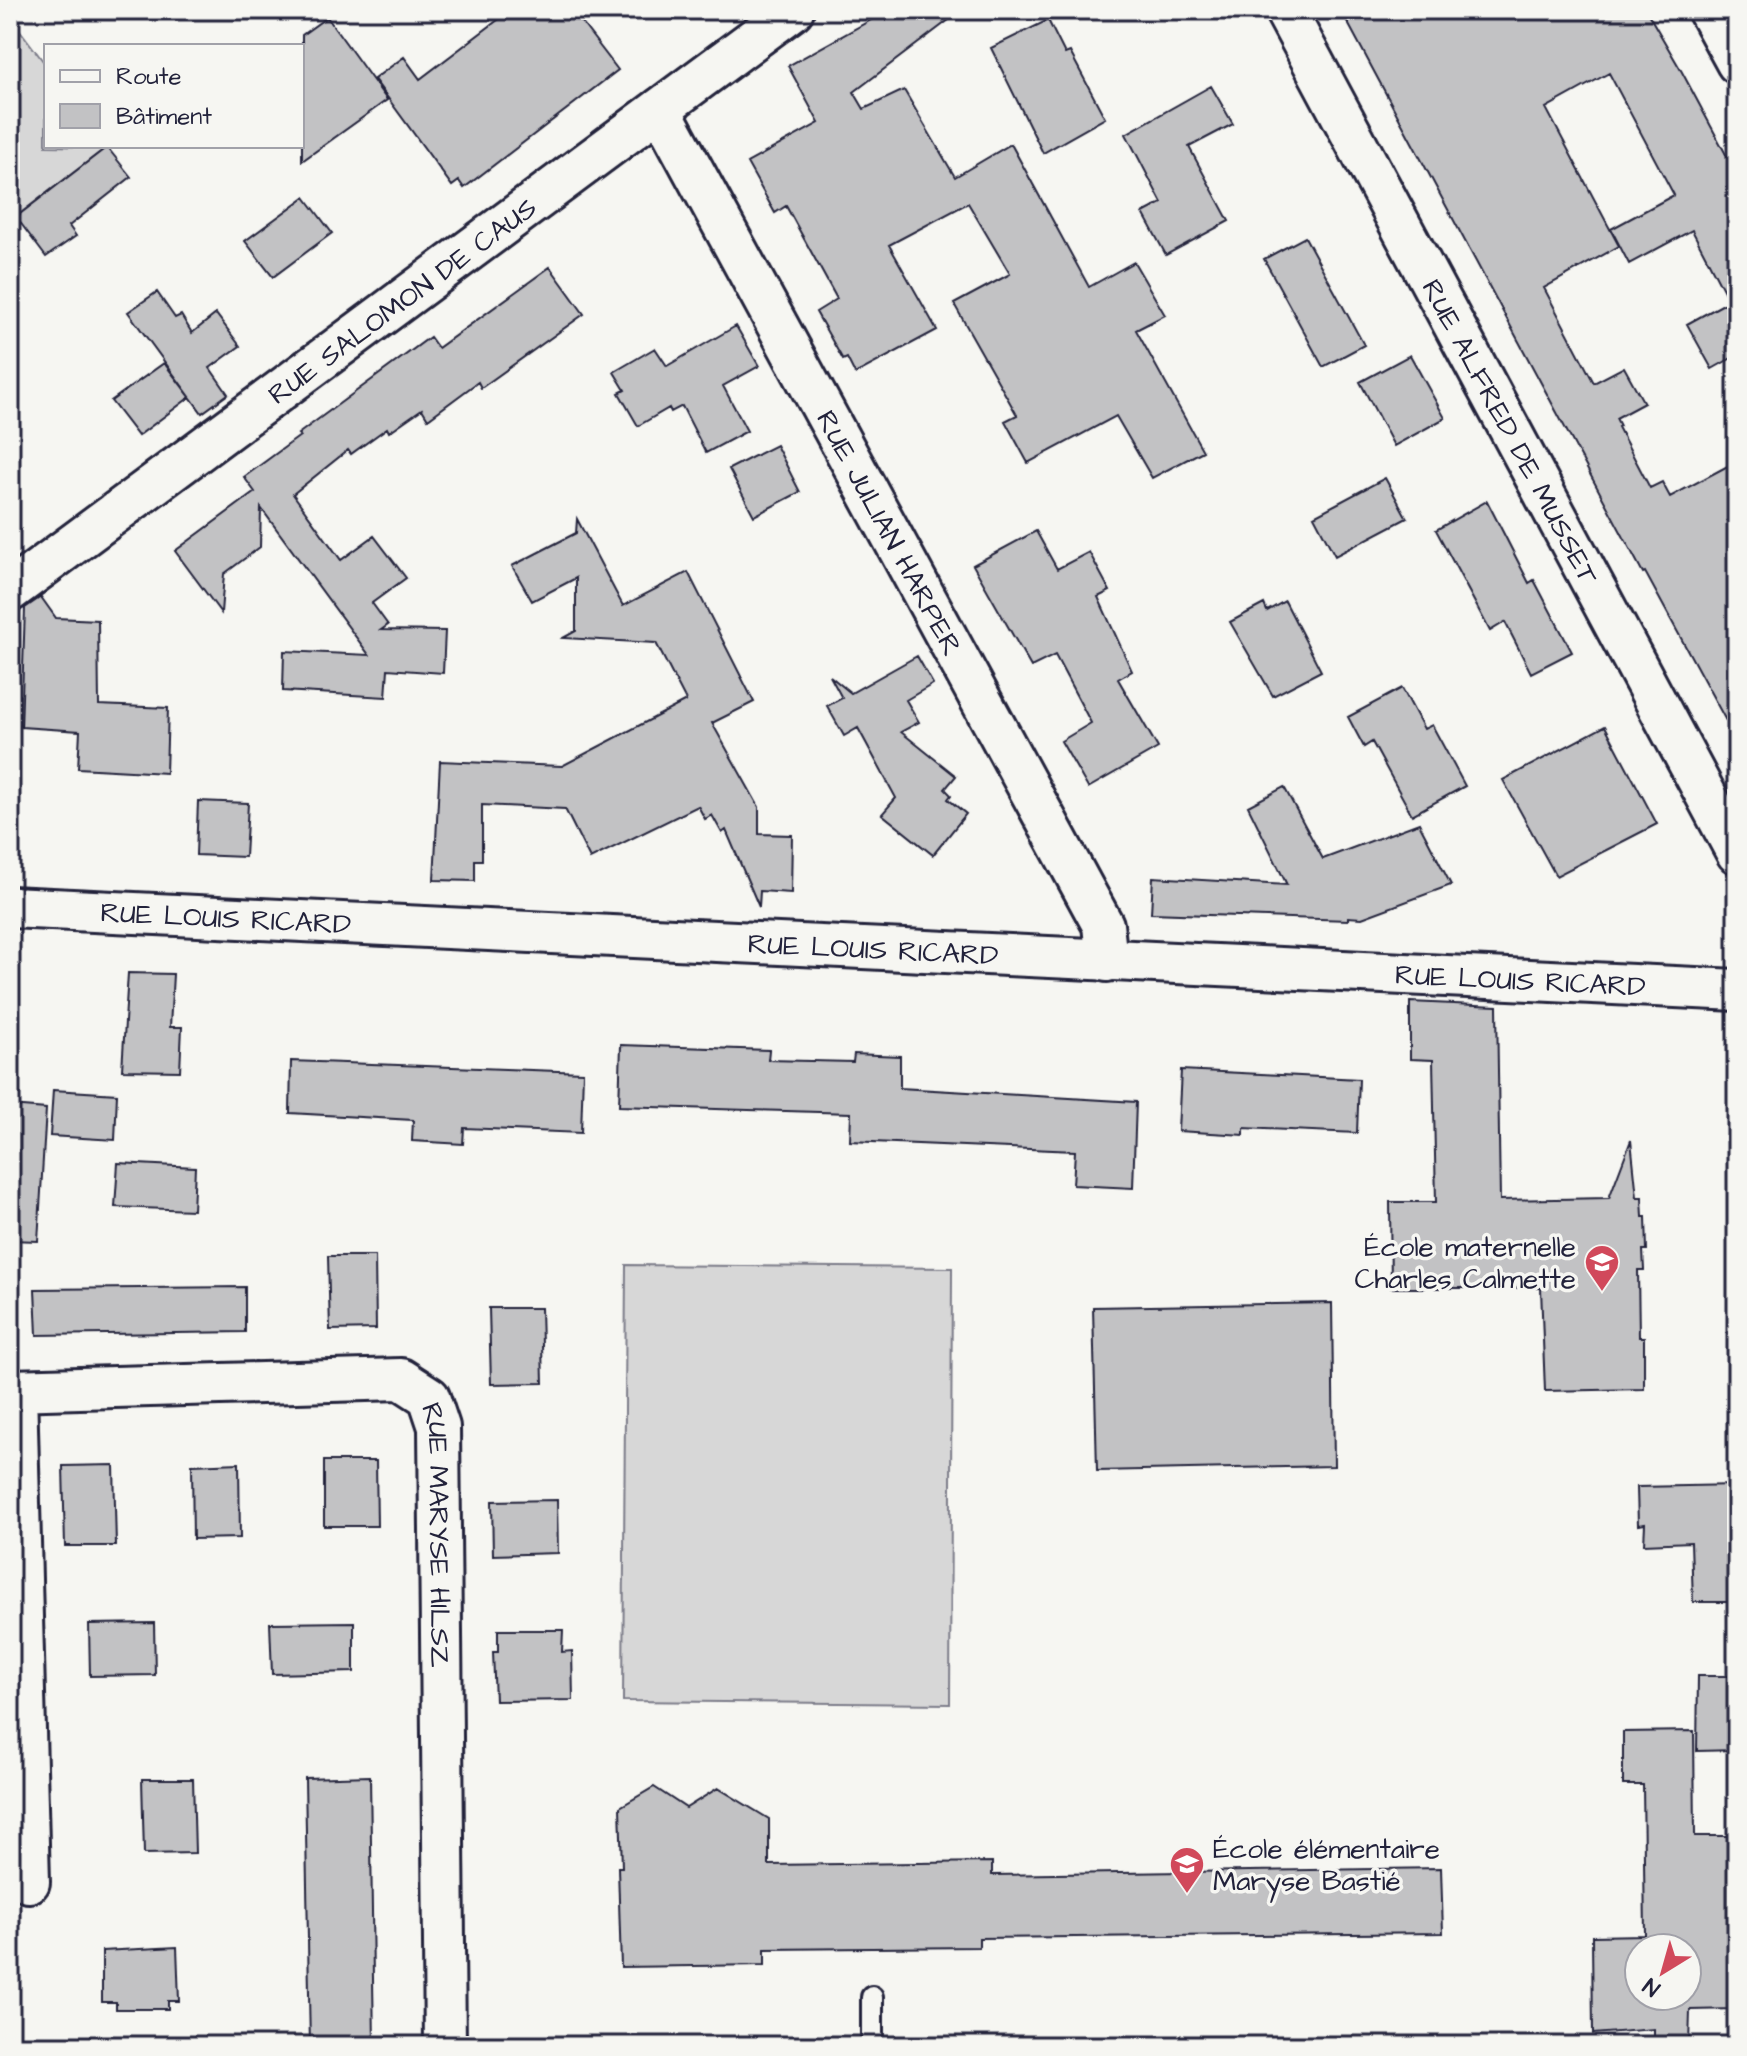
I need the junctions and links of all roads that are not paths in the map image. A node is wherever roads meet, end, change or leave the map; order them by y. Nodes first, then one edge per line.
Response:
1 (793, 10) edge
2 (1285, 10) edge
3 (1708, 10) edge
4 (1737, 63) edge
5 (660, 109) junction
6 (10, 591) edge
7 (1737, 853) edge
8 (10, 907) edge
9 (1107, 961) junction
10 (1737, 990) edge
11 (13, 1390) edge
12 (29, 1882) dead end
13 (872, 1997) dead end
14 (445, 2046) edge
15 (872, 2046) edge

1 - 5 street, RUE SALOMON DE CAUS
2 - 7 street, RUE ALFRED DE MUSSET
3 - 4 street
5 - 6 street, RUE SALOMON DE CAUS
5 - 9 street, RUE JULIAN HARPER
8 - 9 street, RUE LOUIS RICARD
9 - 10 street, RUE LOUIS RICARD
11 - 12 street, RUE MARYSE HILSZ
11 - 14 street, RUE MARYSE HILSZ
13 - 15 lane

